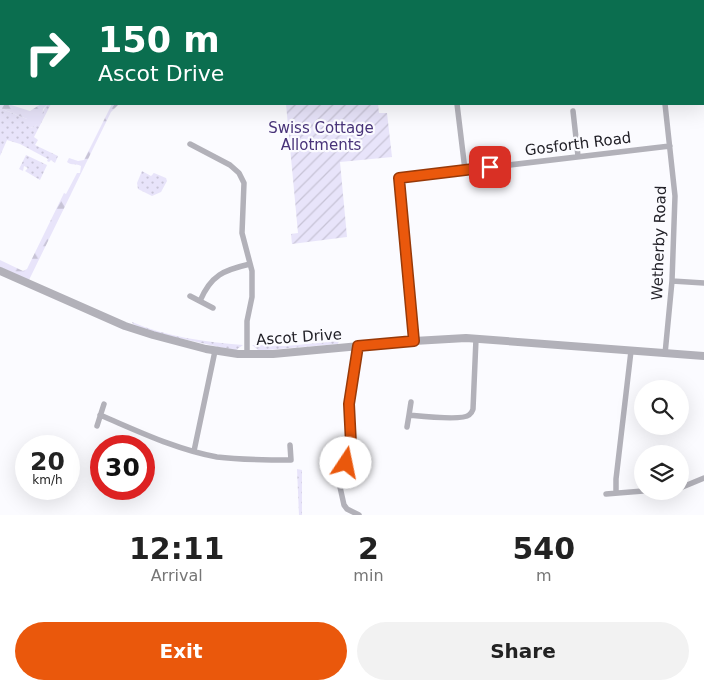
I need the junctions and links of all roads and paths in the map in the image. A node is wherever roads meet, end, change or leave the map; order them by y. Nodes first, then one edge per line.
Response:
1 (184, 0) edge
2 (189, 0) edge
3 (456, 105) edge
4 (665, 105) edge
5 (573, 111) dead end
6 (190, 144) dead end
7 (670, 146) junction
8 (578, 156) junction
9 (465, 170) junction
10 (250, 264) junction
11 (0, 271) edge
12 (672, 281) junction
13 (704, 283) edge
14 (190, 296) dead end
15 (200, 301) junction
16 (213, 308) dead end
17 (476, 338) junction
18 (414, 341) junction
19 (358, 346) junction
20 (215, 351) junction
21 (631, 351) junction
22 (666, 354) junction
23 (247, 355) junction
24 (704, 356) edge
25 (411, 402) dead end
26 (104, 404) dead end
27 (100, 415) junction
28 (409, 415) junction
29 (97, 426) dead end
30 (407, 427) dead end
31 (290, 445) dead end
32 (194, 451) junction
33 (704, 478) edge
34 (689, 484) edge
35 (634, 491) edge
36 (616, 492) junction
37 (606, 494) dead end
38 (359, 515) edge

1 - 2 street
3 - 9 street
4 - 7 street, Wetherby Road
5 - 8 street
6 - 10 street
7 - 8 street, Gosforth Road
7 - 12 street, Wetherby Road
8 - 9 street, Gosforth Road
9 - 18 street, Gosforth Road
10 - 15 street
10 - 23 street
11 - 20 street, Ascot Drive
12 - 13 street
12 - 22 street, Wetherby Road
14 - 15 street
15 - 16 street
17 - 18 street, Ascot Drive
17 - 21 street, Ascot Drive
17 - 28 street
18 - 19 street, Ascot Drive
19 - 23 street, Ascot Drive
19 - 38 street
20 - 23 street, Ascot Drive
20 - 32 street
21 - 22 street, Ascot Drive
21 - 36 street
22 - 24 street, Ascot Drive
25 - 28 street
26 - 27 street
27 - 29 street
27 - 32 street
28 - 30 street
31 - 32 street
33 - 34 street
35 - 36 street
36 - 37 street

